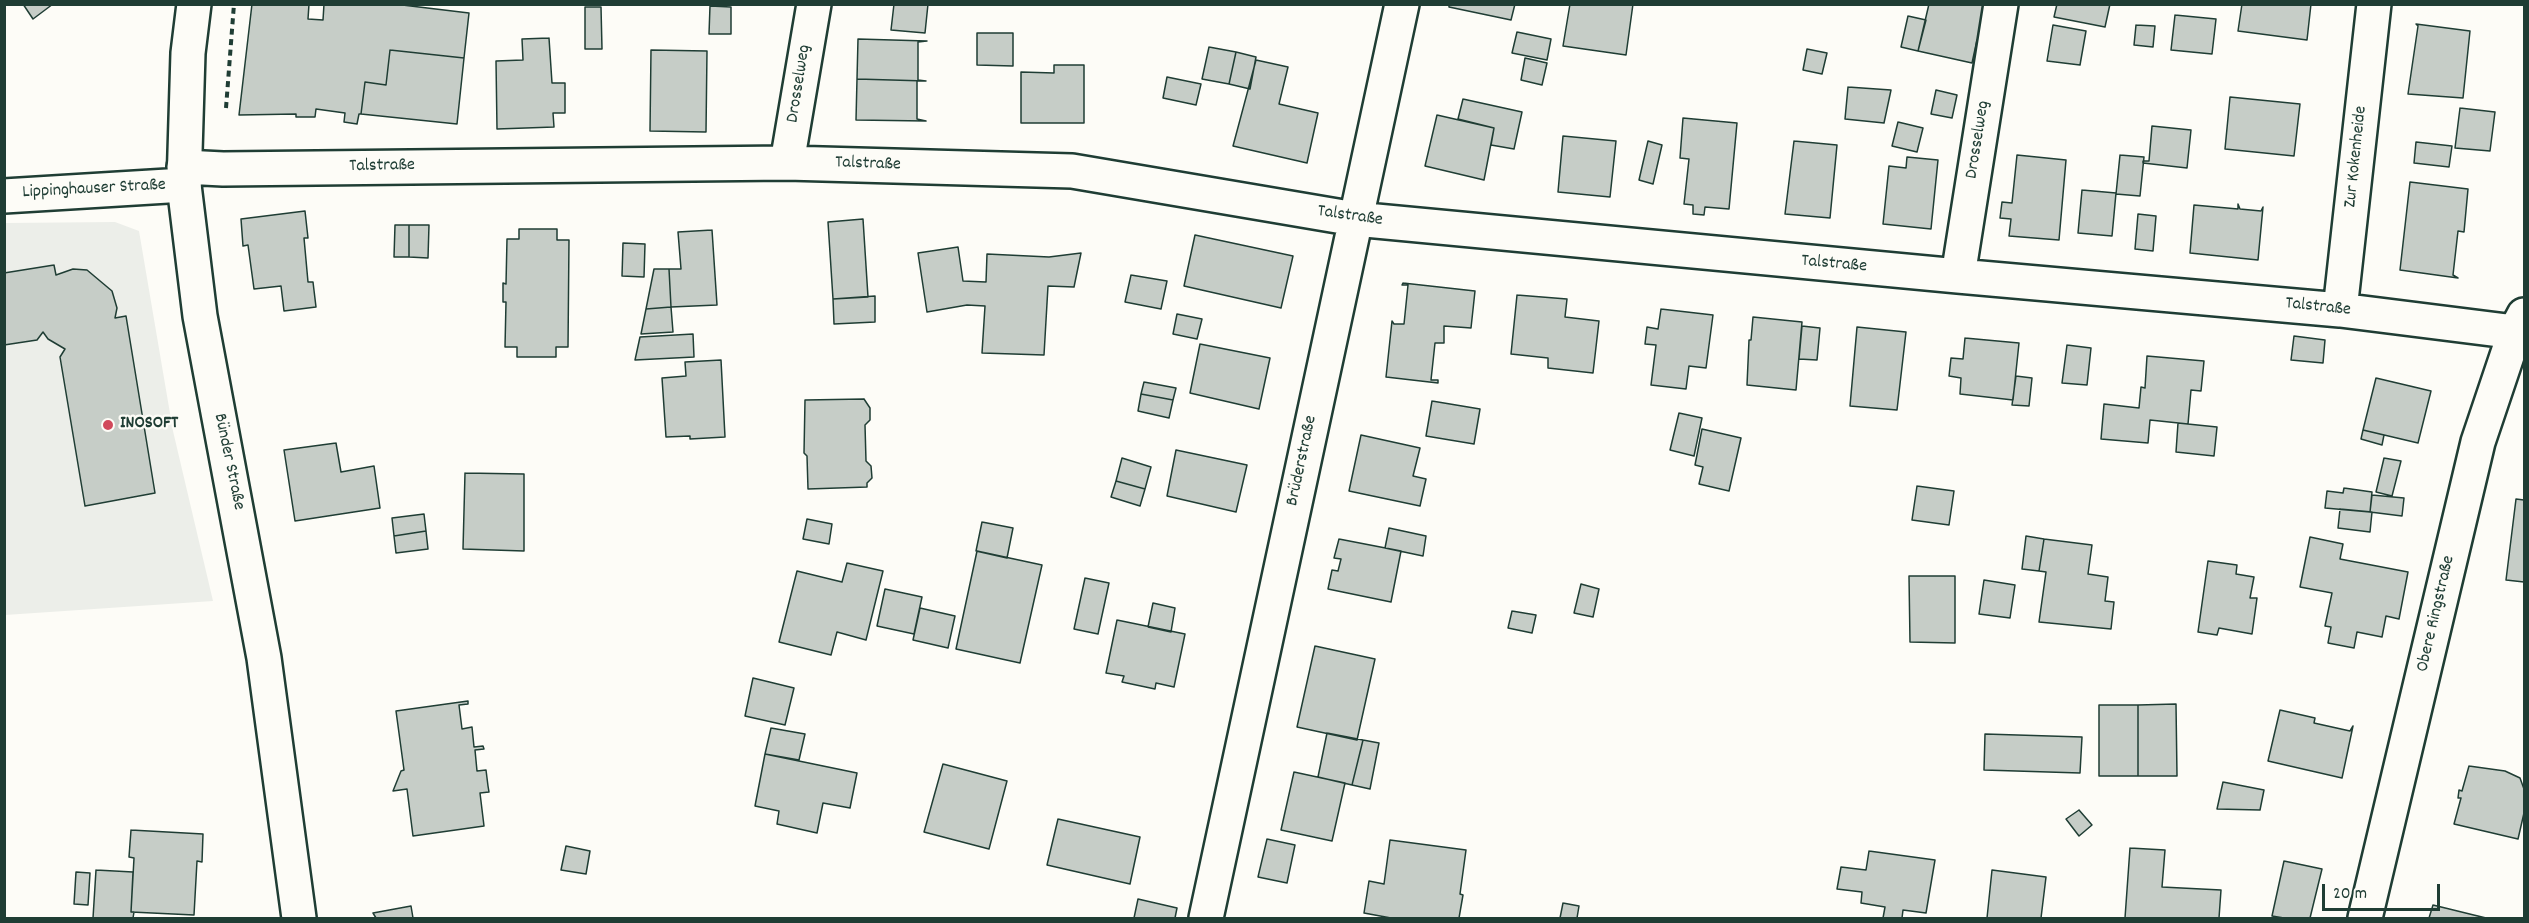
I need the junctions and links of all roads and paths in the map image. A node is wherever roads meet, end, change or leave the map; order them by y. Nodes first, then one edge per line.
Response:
1 (194, 4) edge
2 (814, 4) edge
3 (1402, 4) edge
4 (2001, 4) edge
5 (2374, 4) edge
6 (787, 163) junction
7 (184, 176) junction
8 (4, 196) edge
9 (1355, 219) junction
10 (1958, 276) junction
11 (2340, 310) junction
12 (2520, 324) edge
13 (299, 918) edge
14 (1206, 918) edge
15 (2365, 918) edge

1 - 7 street, Bünder Straße
2 - 6 street, Drosselweg
3 - 9 street, Brüderstraße
4 - 10 street, Drosselweg
5 - 11 street, Zur Kokenheide
6 - 7 street, Talstraße
6 - 9 street, Talstraße
7 - 8 street, Lippinghauser Straße
7 - 13 street, Bünder Straße
9 - 10 street, Talstraße
9 - 14 street, Brüderstraße
10 - 11 street, Talstraße
11 - 12 street, Talstraße
12 - 15 street, Obere Ringstraße

